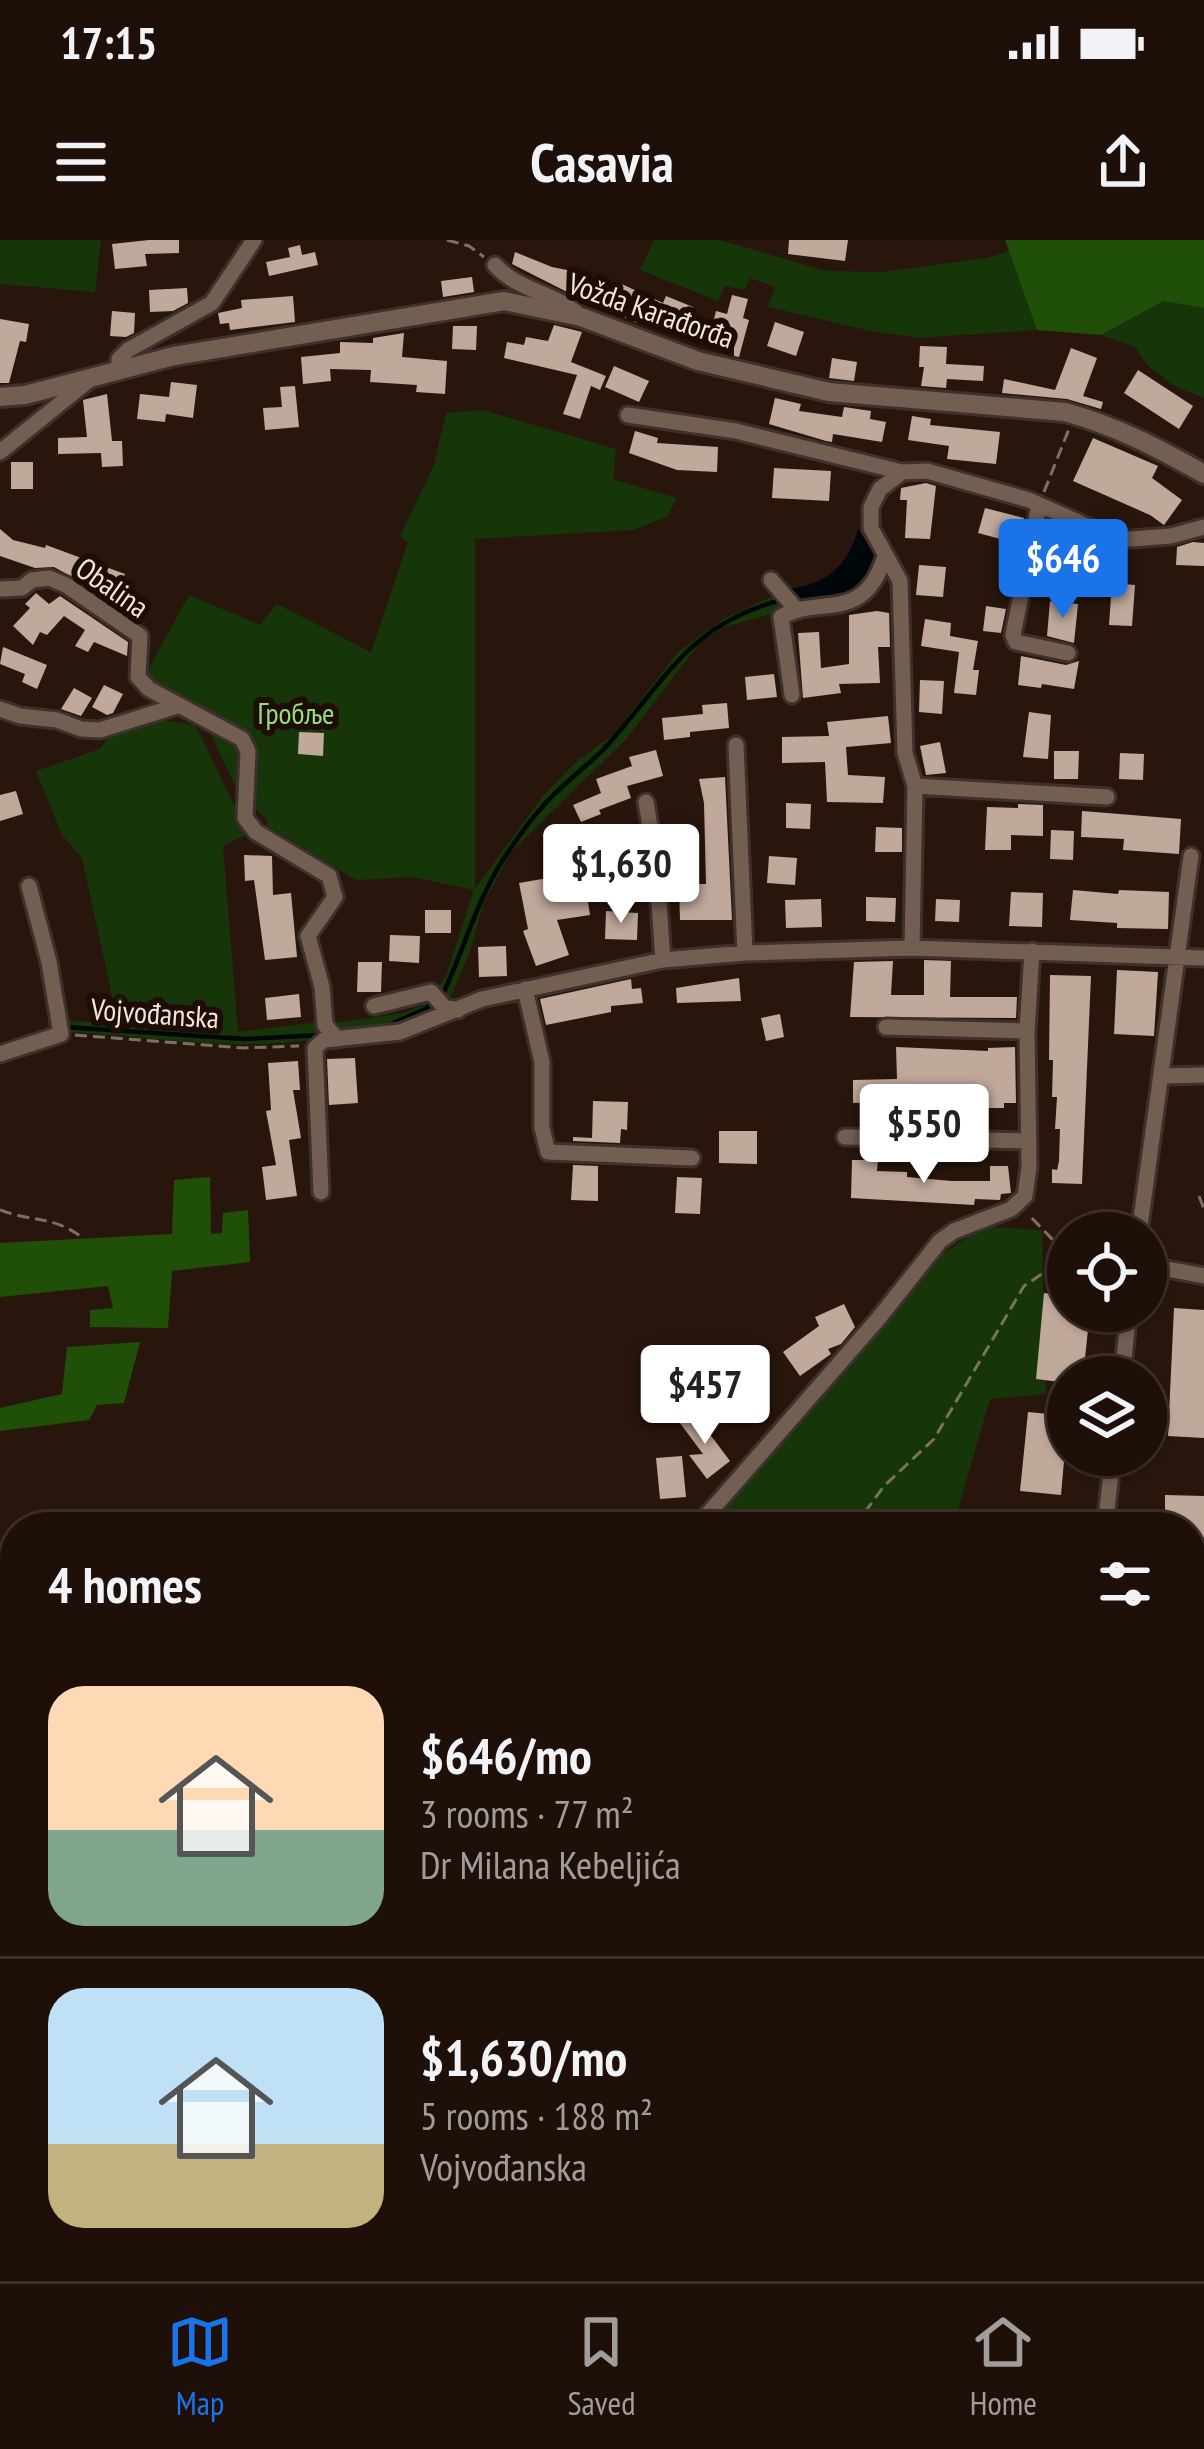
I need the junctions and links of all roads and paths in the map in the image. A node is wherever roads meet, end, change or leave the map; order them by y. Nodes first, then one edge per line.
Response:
1 (254, 240) edge
2 (447, 240) edge
3 (495, 265) joint
4 (581, 317) junction
5 (119, 370) junction
6 (90, 379) junction
7 (0, 397) edge
8 (628, 415) dead end
9 (1075, 415) junction
10 (0, 452) edge
11 (902, 472) junction
12 (1204, 474) edge
13 (1039, 505) junction
14 (1204, 527) edge
15 (885, 556) junction
16 (775, 585) dead end
17 (0, 589) edge
18 (794, 608) junction
19 (1068, 653) dead end
20 (792, 695) dead end
21 (177, 706) junction
22 (0, 710) edge
23 (736, 745) dead end
24 (915, 786) junction
25 (1107, 797) dead end
26 (646, 802) dead end
27 (1191, 856) dead end
28 (29, 886) dead end
29 (912, 948) junction
30 (1032, 951) junction
31 (745, 952) junction
32 (1204, 958) edge
33 (1177, 959) junction
34 (663, 960) junction
35 (525, 989) junction
36 (374, 1006) dead end
37 (451, 1008) junction
38 (886, 1027) dead end
39 (1027, 1031) junction
40 (61, 1034) junction
41 (331, 1036) junction
42 (0, 1054) edge
43 (1204, 1075) edge
44 (1163, 1076) junction
45 (844, 1138) dead end
46 (1029, 1141) junction
47 (692, 1158) dead end
48 (321, 1192) dead end
49 (1199, 1196) dead end
50 (1017, 1204) junction
51 (1204, 1209) edge
52 (0, 1210) edge
53 (1141, 1212) edge
54 (1047, 1234) edge
55 (82, 1237) dead end
56 (1167, 1268) edge
57 (1047, 1270) edge
58 (1204, 1276) edge
59 (1111, 1476) edge
60 (710, 1512) edge
61 (865, 1512) edge
62 (1107, 1512) edge

1 - 5 street
2 - 3 path
3 - 4 street
4 - 5 street, Vožda Karađorđa
4 - 9 street, Vožda Karađorđa
5 - 6 street, Vožda Karađorđa
6 - 7 street, Vožda Karađorđa
6 - 10 street
8 - 11 street
9 - 12 street, Vožda Karađorđa
9 - 13 path
11 - 13 street
11 - 15 street
13 - 14 street
13 - 19 street
15 - 18 street
15 - 24 street
16 - 18 street
17 - 21 street, Obalina
18 - 20 street
21 - 22 street
21 - 41 street
23 - 31 street
24 - 25 street
24 - 29 street
26 - 34 street
27 - 33 street
28 - 40 street, Vojvođanska
29 - 30 street
29 - 31 street
30 - 33 street
30 - 39 street
31 - 34 street
32 - 33 street
33 - 44 street
34 - 35 street
35 - 37 street
35 - 47 street
36 - 37 street
37 - 41 street
38 - 39 street
39 - 46 street
40 - 41 path, Vojvođanska
40 - 42 street
41 - 48 street
43 - 44 street
44 - 53 street
45 - 46 street
46 - 50 street
49 - 51 path
50 - 54 path
50 - 60 street
52 - 55 path
56 - 58 street
57 - 61 path
59 - 62 street

